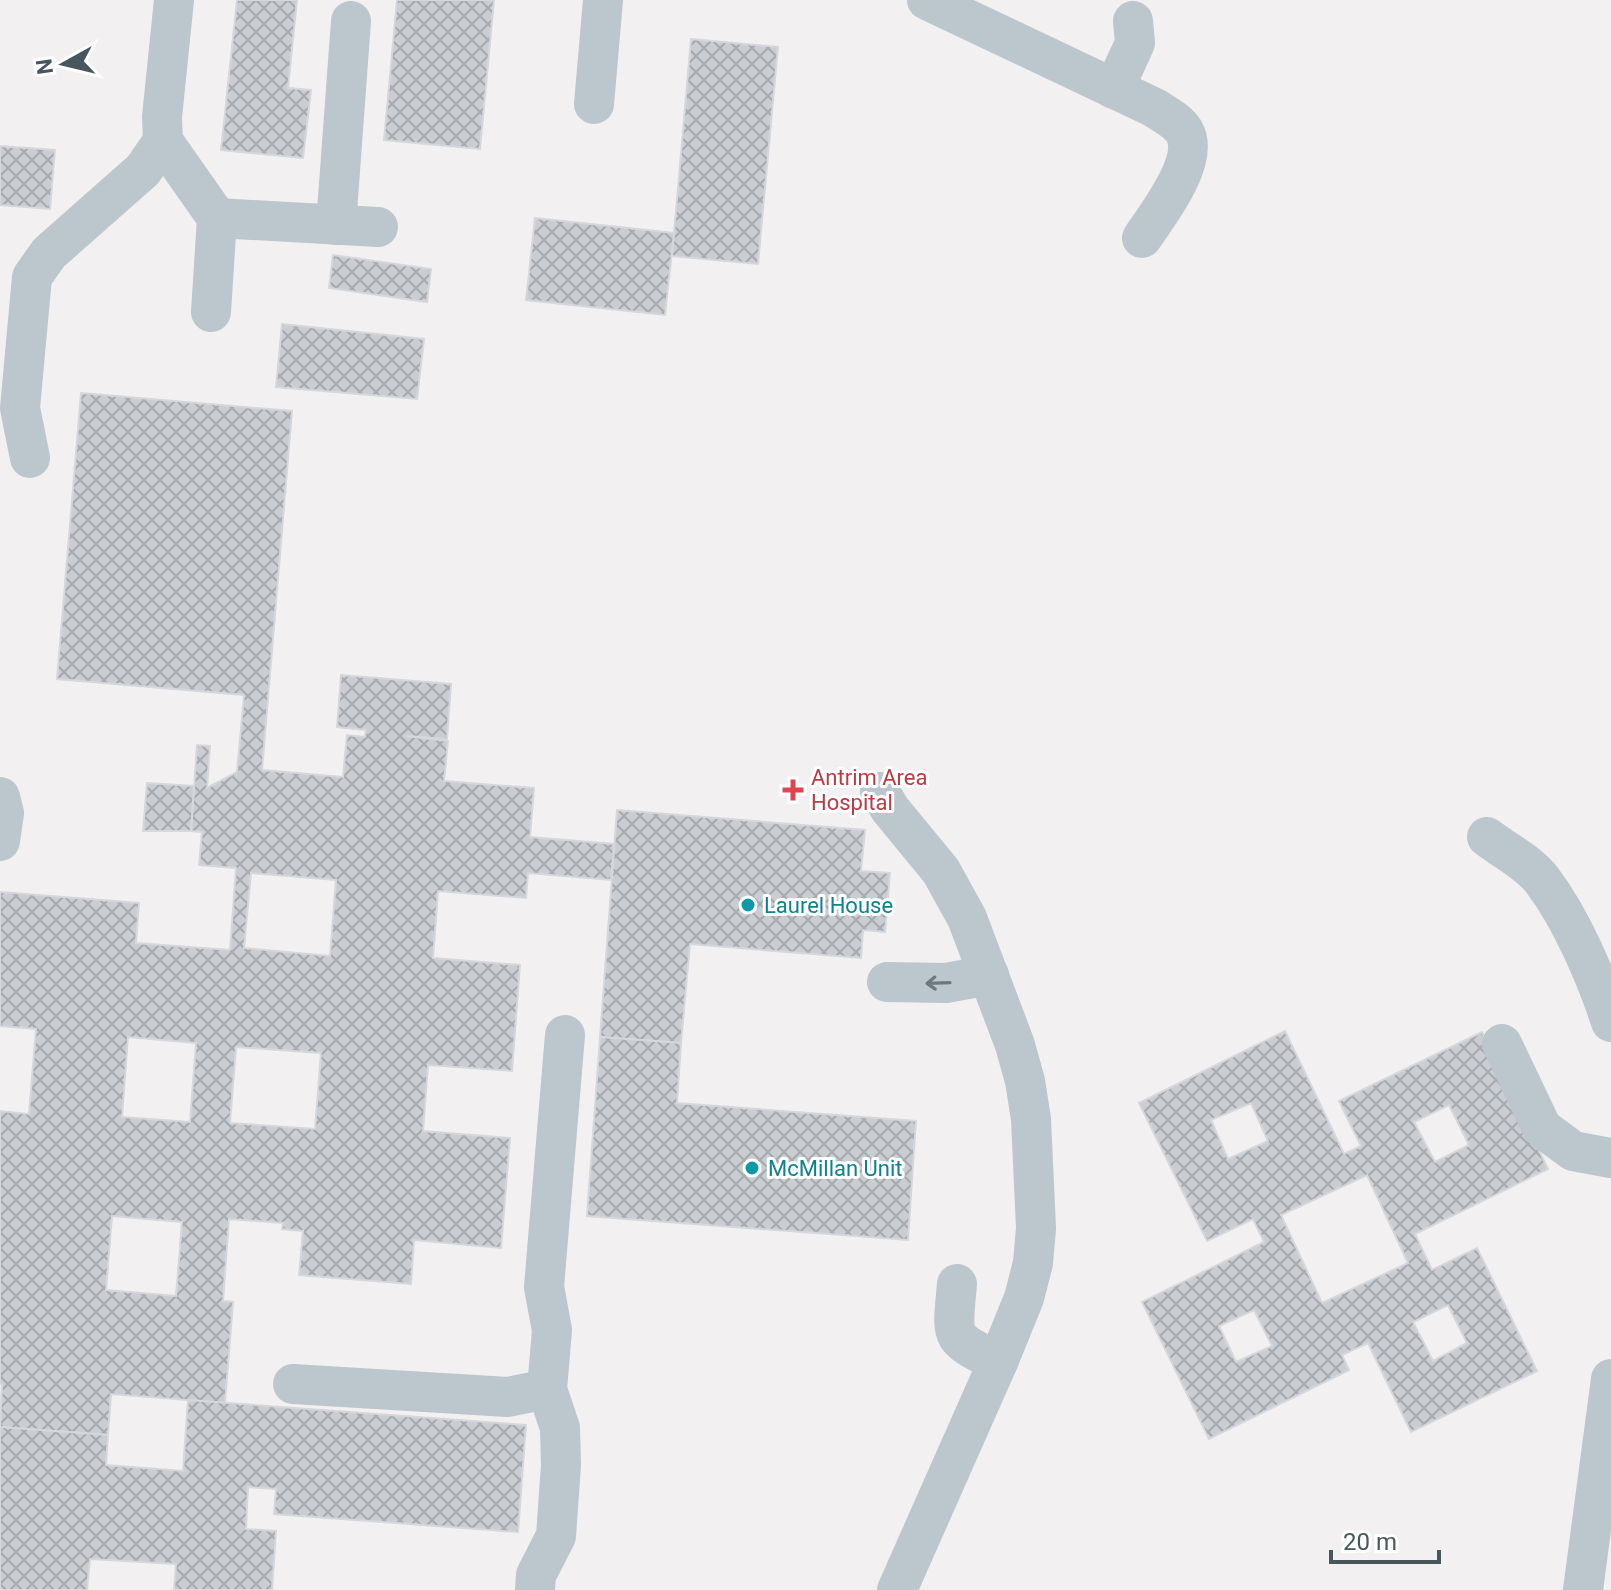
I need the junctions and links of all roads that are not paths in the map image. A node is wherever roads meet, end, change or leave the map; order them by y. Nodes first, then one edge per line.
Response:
1 (174, 0) edge
2 (603, 0) edge
3 (927, 0) edge
4 (351, 21) dead end
5 (1133, 21) dead end
6 (1114, 89) junction
7 (594, 104) dead end
8 (163, 141) junction
9 (217, 218) junction
10 (336, 225) junction
11 (378, 227) dead end
12 (1142, 238) dead end
13 (211, 312) dead end
14 (30, 458) dead end
15 (880, 792) dead end
16 (0, 797) edge
17 (1487, 837) dead end
18 (0, 841) edge
19 (989, 975) junction
20 (887, 982) dead end
21 (1611, 1022) edge
22 (565, 1035) dead end
23 (1502, 1044) dead end
24 (1611, 1158) edge
25 (957, 1284) dead end
26 (998, 1362) junction
27 (1611, 1379) edge
28 (293, 1384) dead end
29 (547, 1389) junction
30 (535, 1590) edge
31 (897, 1590) edge
32 (1583, 1590) edge

1 - 8 lane
2 - 7 lane
3 - 6 lane
4 - 10 lane
5 - 6 lane
6 - 12 lane
8 - 9 lane
8 - 14 lane
9 - 10 lane
9 - 13 lane
10 - 11 lane
15 - 19 lane
16 - 18 lane
17 - 21 lane
19 -> 20 lane
19 - 26 lane
22 - 29 lane
23 - 24 lane
25 - 26 lane
26 - 31 lane
27 - 32 lane
28 - 29 lane
29 - 30 lane

